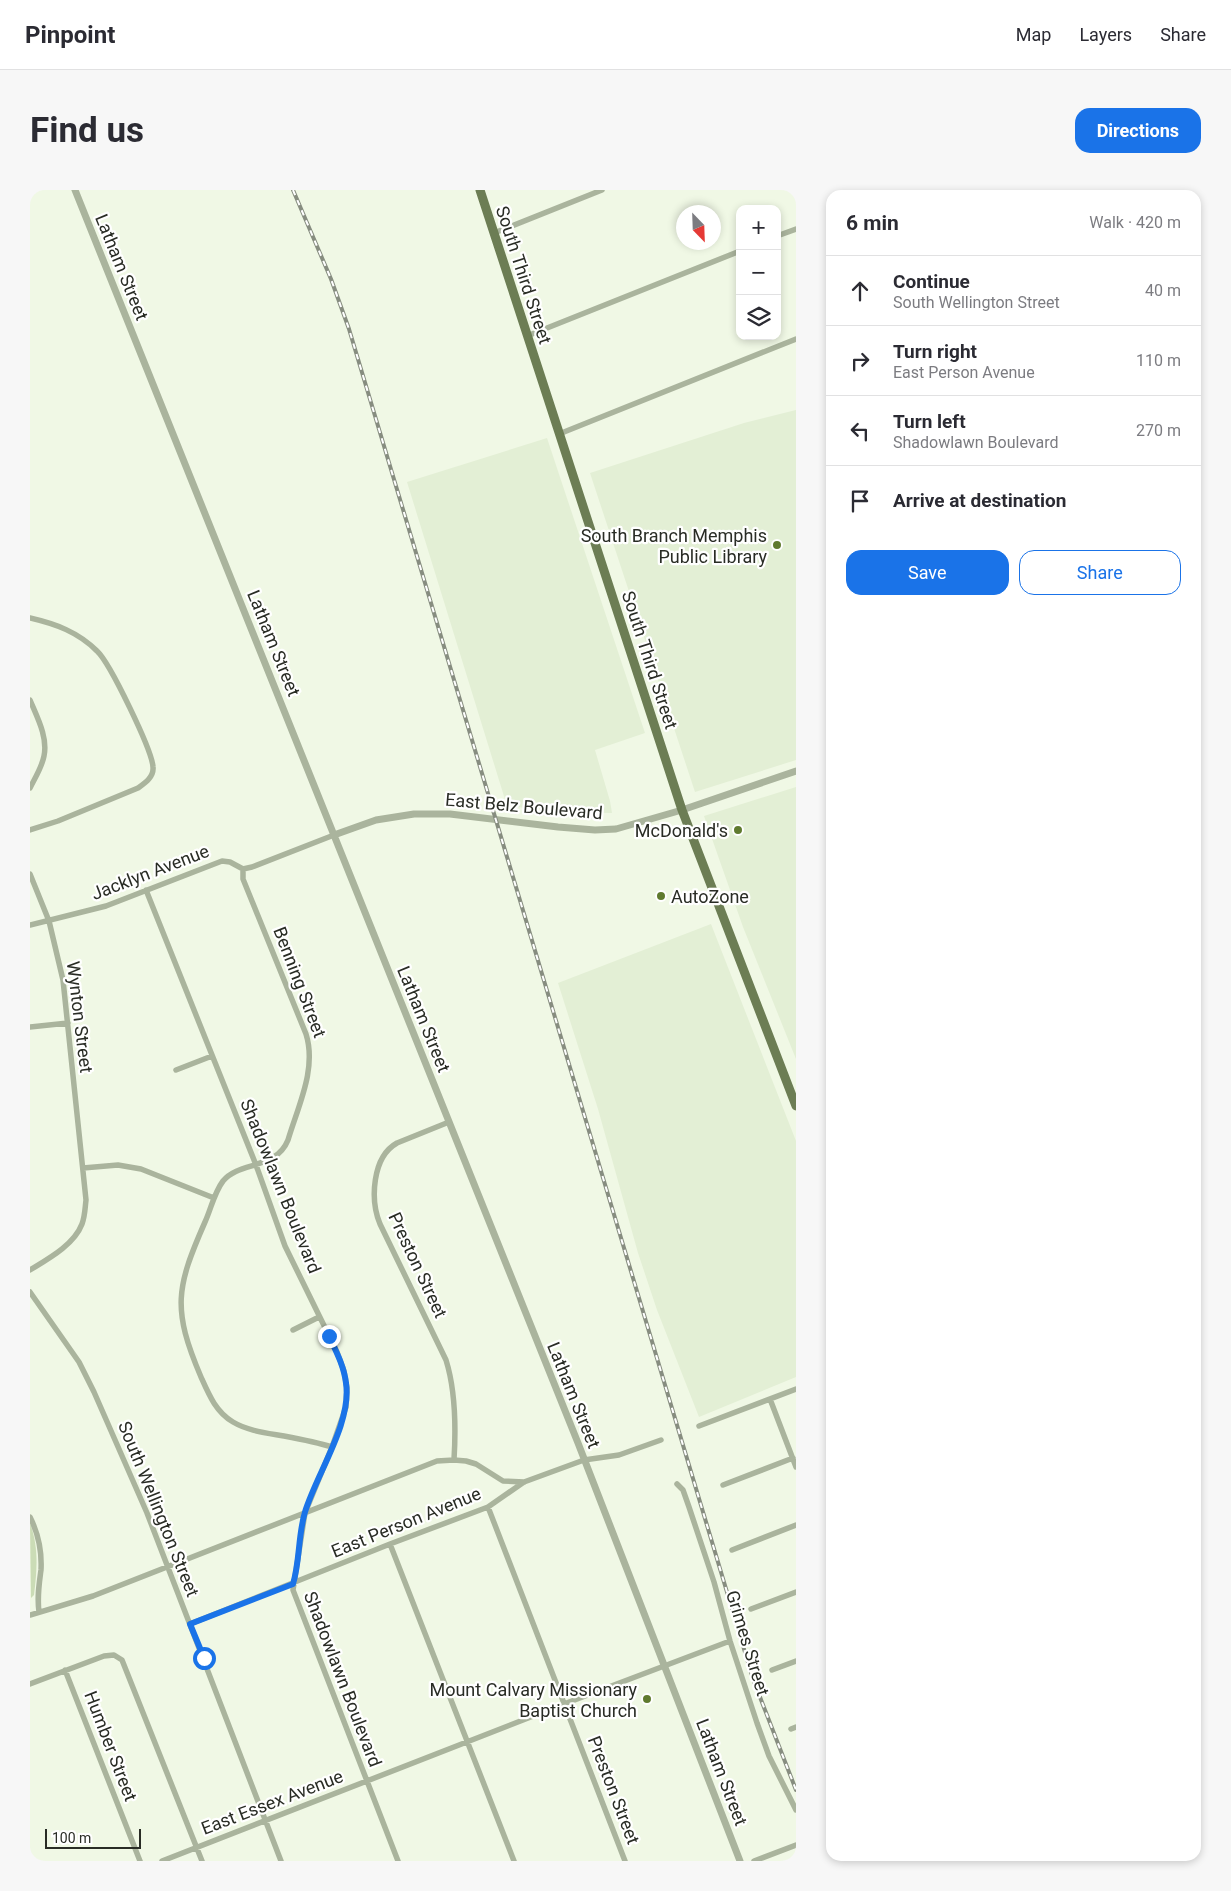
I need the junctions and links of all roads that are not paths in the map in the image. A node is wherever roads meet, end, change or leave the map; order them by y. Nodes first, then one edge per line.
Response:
1 (75, 190) edge
2 (480, 190) edge
3 (602, 190) edge
4 (796, 229) edge
5 (494, 233) junction
6 (781, 235) edge
7 (736, 253) edge
8 (527, 336) junction
9 (796, 339) edge
10 (559, 434) junction
11 (30, 618) edge
12 (30, 700) edge
13 (796, 771) edge
14 (30, 788) edge
15 (682, 810) junction
16 (30, 830) edge
17 (334, 835) junction
18 (242, 869) junction
19 (30, 874) edge
20 (146, 890) junction
21 (49, 920) junction
22 (30, 925) edge
23 (68, 1023) junction
24 (30, 1027) edge
25 (212, 1056) junction
26 (176, 1070) dead end
27 (796, 1106) edge
28 (449, 1122) junction
29 (256, 1165) junction
30 (83, 1168) junction
31 (214, 1198) junction
32 (30, 1270) edge
33 (30, 1292) edge
34 (319, 1317) junction
35 (293, 1330) dead end
36 (796, 1389) edge
37 (770, 1399) junction
38 (699, 1426) dead end
39 (661, 1440) dead end
40 (332, 1447) junction
41 (793, 1458) junction
42 (454, 1460) junction
43 (584, 1460) junction
44 (796, 1467) edge
45 (524, 1482) junction
46 (677, 1484) dead end
47 (723, 1485) dead end
48 (488, 1507) junction
49 (305, 1513) junction
50 (30, 1517) edge
51 (796, 1525) edge
52 (390, 1544) junction
53 (732, 1550) dead end
54 (168, 1567) junction
55 (293, 1584) junction
56 (796, 1592) edge
57 (751, 1609) dead end
58 (39, 1612) junction
59 (30, 1615) edge
60 (190, 1624) junction
61 (730, 1641) junction
62 (796, 1661) edge
63 (664, 1665) junction
64 (65, 1670) junction
65 (772, 1670) dead end
66 (30, 1684) edge
67 (564, 1704) junction
68 (468, 1741) junction
69 (366, 1781) junction
70 (796, 1810) edge
71 (266, 1821) junction
72 (796, 1845) edge
73 (197, 1848) junction
74 (140, 1861) edge
75 (162, 1861) edge
76 (202, 1861) edge
77 (281, 1861) edge
78 (398, 1861) edge
79 (514, 1861) edge
80 (625, 1861) edge
81 (740, 1861) edge
82 (754, 1861) edge

1 - 17 street, Latham Street
2 - 5 main road, South Third Street
3 - 5 street
4 - 6 street
5 - 8 main road, South Third Street
7 - 8 street
8 - 10 main road, South Third Street
9 - 10 street
10 - 15 main road, South Third Street
11 - 16 street
12 - 14 street
13 - 15 street, East Belz Boulevard
15 - 17 street, East Belz Boulevard
15 - 27 main road, South Third Street
17 - 18 street
17 - 28 street, Latham Street
18 - 20 street, Jacklyn Avenue
18 - 29 street, Benning Street
19 - 21 street, Wynton Street
20 - 21 street, Jacklyn Avenue
20 - 25 street, Shadowlawn Boulevard
21 - 22 street, Jacklyn Avenue
21 - 23 street, Wynton Street
23 - 24 street
23 - 30 street, Wynton Street
25 - 26 street
25 - 29 street, Shadowlawn Boulevard
28 - 42 street, Preston Street
28 - 43 street, Latham Street
29 - 31 street, Benning Street
29 - 34 street, Shadowlawn Boulevard
30 - 31 street
30 - 32 street, Wynton Street
31 - 40 street, Benning Street
33 - 54 street, South Wellington Street
34 - 35 street
34 - 40 street, Shadowlawn Boulevard
36 - 37 street
37 - 38 street
37 - 41 street
39 - 43 street, East Person Avenue
40 - 49 street, Shadowlawn Boulevard
41 - 44 street
41 - 47 street
42 - 45 street
42 - 49 street
43 - 45 street, East Person Avenue
43 - 63 street, Latham Street
45 - 48 street, East Person Avenue
46 - 61 street, Grimes Street
48 - 52 street, East Person Avenue
48 - 67 street, Preston Street
49 - 54 street
49 - 55 street, Shadowlawn Boulevard
50 - 58 street
51 - 53 street
52 - 55 street, East Person Avenue
52 - 68 street
54 - 58 street
54 - 60 street, South Wellington Street
55 - 60 street, East Person Avenue
55 - 69 street, Shadowlawn Boulevard
56 - 57 street
58 - 59 street
60 - 71 street, South Wellington Street
61 - 63 street, East Essex Avenue
61 - 70 street, Grimes Street
62 - 65 street
63 - 67 street, East Essex Avenue
63 - 81 street, Latham Street
64 - 66 street
64 - 73 street
64 - 74 street, Humber Street
67 - 68 street, East Essex Avenue
67 - 80 street, Preston Street
68 - 69 street, East Essex Avenue
68 - 79 street
69 - 71 street, East Essex Avenue
69 - 78 street, Shadowlawn Boulevard
71 - 73 street, East Essex Avenue
71 - 77 street, South Wellington Street
72 - 82 street
73 - 75 street, East Essex Avenue
73 - 76 street

